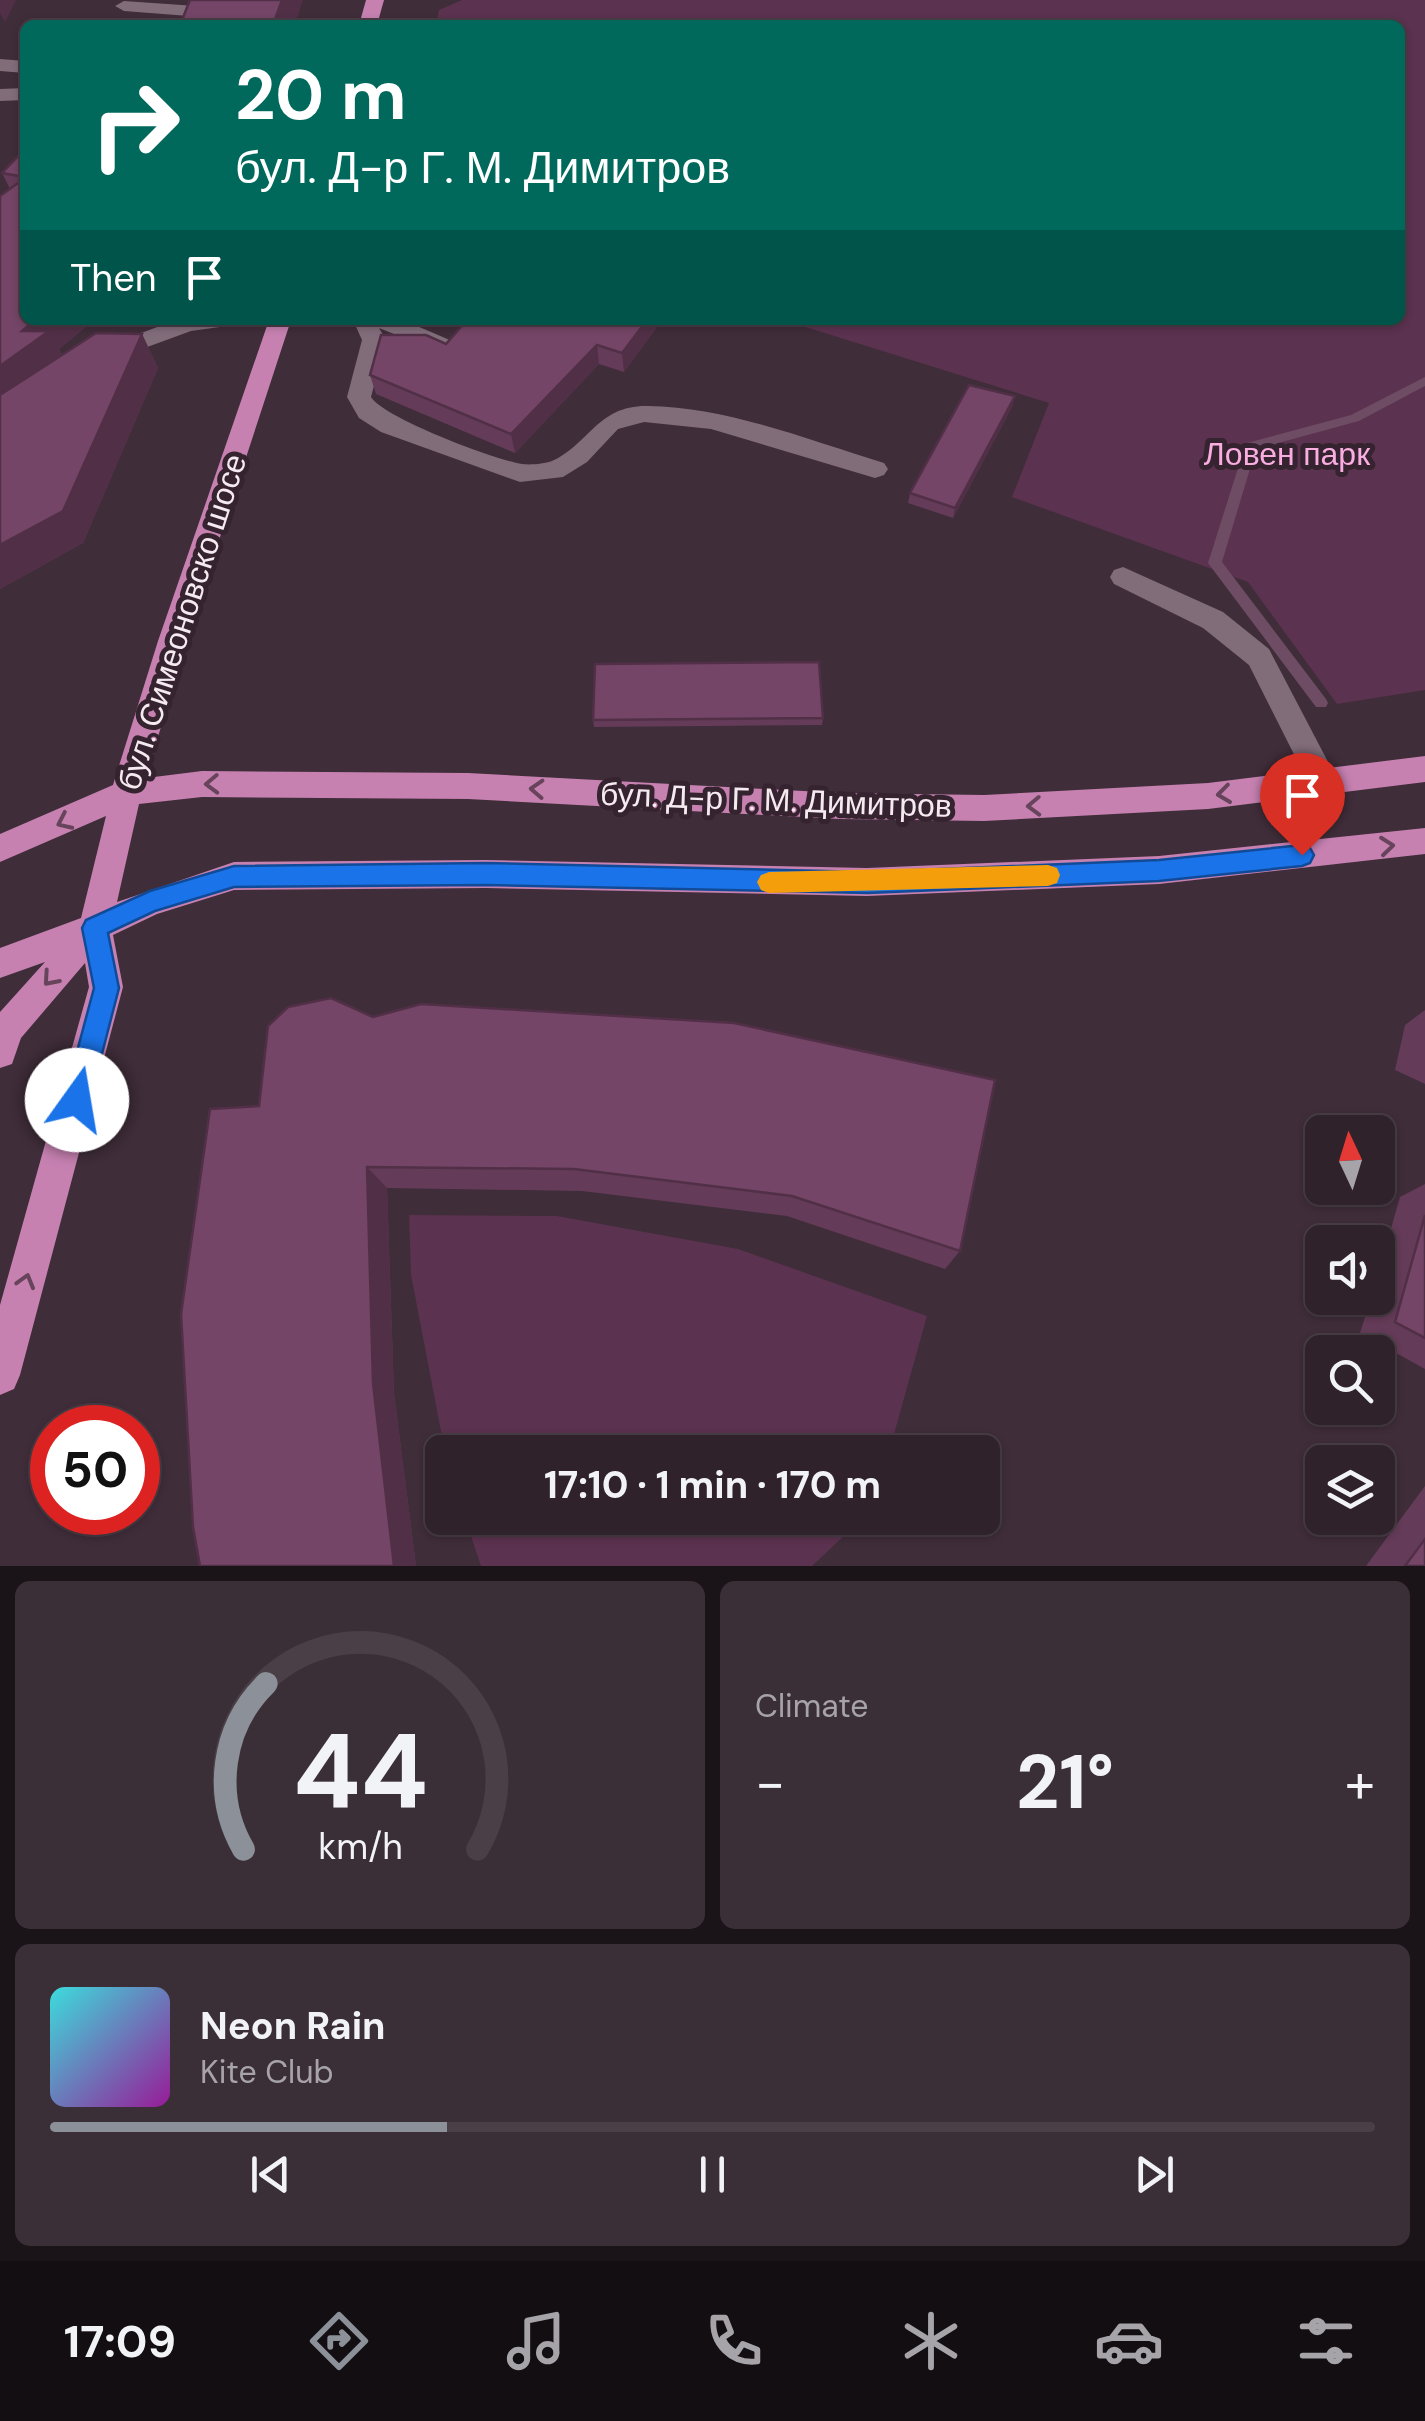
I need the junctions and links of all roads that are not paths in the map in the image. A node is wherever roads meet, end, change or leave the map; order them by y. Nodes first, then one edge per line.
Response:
1 (209, 0) edge
2 (122, 3) edge
3 (185, 325) edge
4 (278, 325) edge
5 (366, 325) edge
6 (394, 325) edge
7 (444, 346) edge
8 (88, 364) edge
9 (875, 469) dead end
10 (1122, 577) dead end
11 (1425, 770) edge
12 (1324, 781) junction
13 (126, 794) junction
14 (1425, 841) edge
15 (0, 848) edge
16 (94, 928) junction
17 (0, 963) edge
18 (0, 1052) edge
19 (0, 1375) edge

1 - 2 street
3 - 8 street
4 - 13 main road, бул. Симеоновско шосе
5 - 9 street
6 - 7 street
10 - 12 street
11 - 12 main road, бул. Д-р Г. М. Димитров
12 -> 13 main road, бул. Д-р Г. М. Димитров
13 -> 15 main road, бул. Д-р Г. М. Димитров
13 - 16 main road, бул. Симеоновско шосе
16 -> 14 main road
16 - 17 main road
16 -> 18 main road, бул. Симеоновско шосе
19 -> 16 main road, бул. Симеоновско шосе

